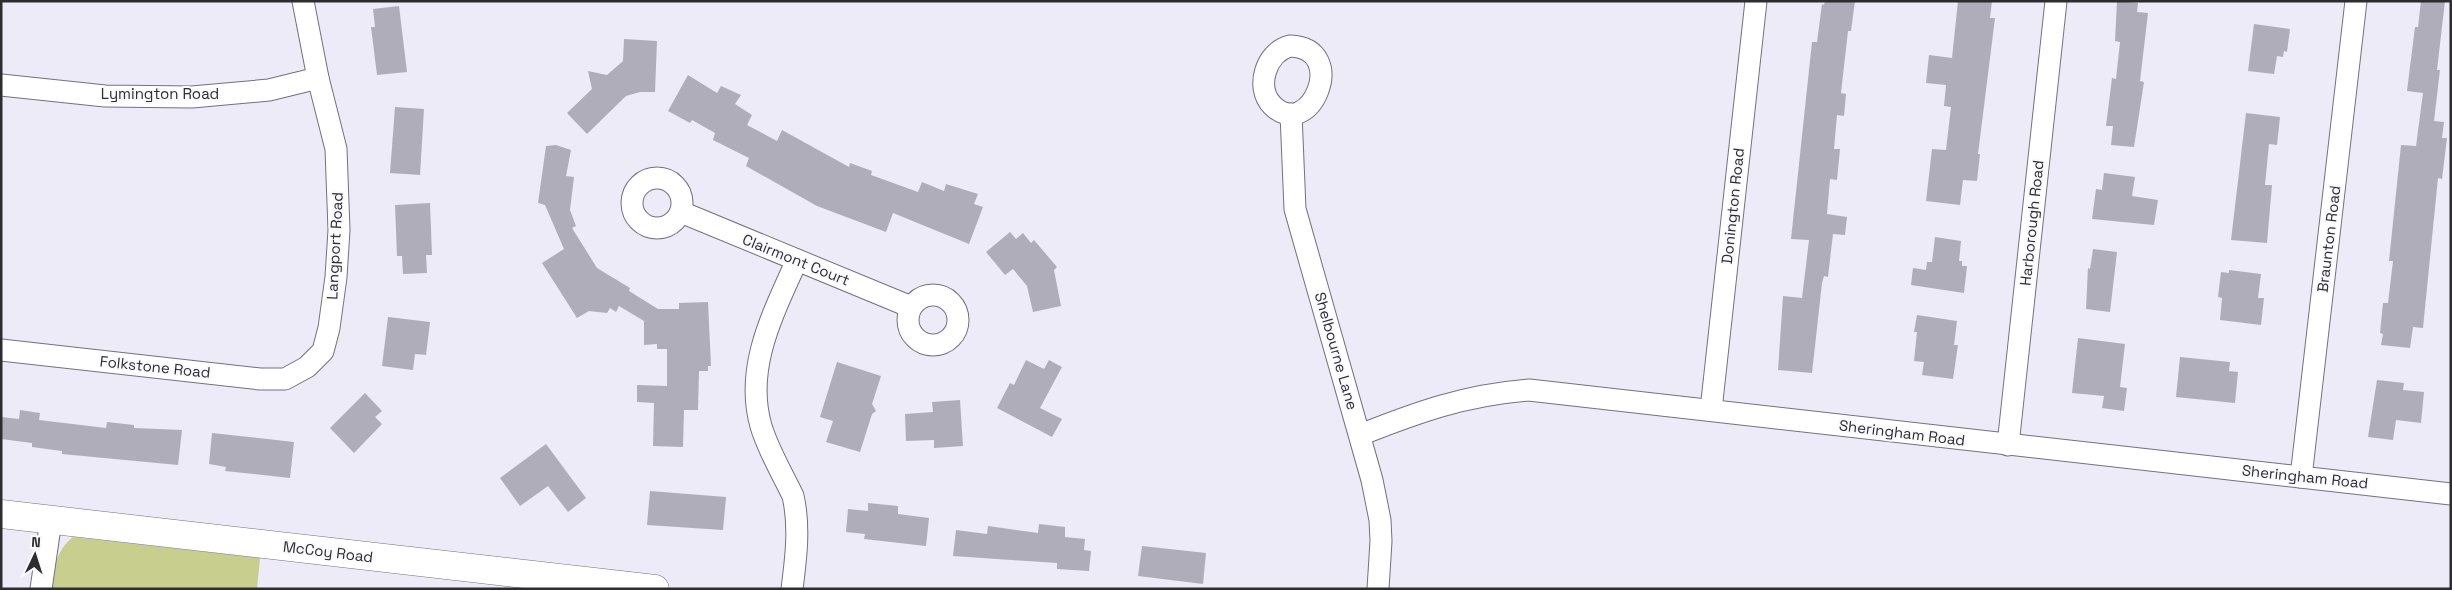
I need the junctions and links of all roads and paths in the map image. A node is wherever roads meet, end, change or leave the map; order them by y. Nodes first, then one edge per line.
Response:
1 (302, 1) edge
2 (1756, 1) edge
3 (2056, 1) edge
4 (2356, 1) edge
5 (318, 78) junction
6 (1, 85) edge
7 (1291, 114) dead end
8 (680, 212) dead end
9 (797, 260) junction
10 (911, 307) dead end
11 (1, 350) edge
12 (307, 368) joint
13 (1710, 410) junction
14 (1360, 435) junction
15 (2008, 445) junction
16 (2301, 477) junction
17 (2451, 494) edge
18 (1, 514) edge
19 (51, 520) junction
20 (41, 589) edge
21 (655, 589) edge
22 (792, 589) edge
23 (1378, 589) edge

1 - 5 street, Langport Road
2 - 13 street, Donington Road
3 - 15 street, Harborough Road
4 - 16 street, Braunton Road
5 - 6 street, Lymington Road
5 - 12 street, Langport Road
7 - 14 street, Shelbourne Lane
8 - 9 street, Clairmont Court
9 - 10 street, Clairmont Court
9 - 22 street
11 - 12 street, Folkstone Road
13 - 14 street, Sheringham Road
13 - 15 street, Sheringham Road
14 - 23 street, Shelbourne Lane
15 - 16 street, Sheringham Road
16 - 17 street, Sheringham Road
18 - 19 main road, McCoy Road
19 - 20 street
19 - 21 main road, McCoy Road

